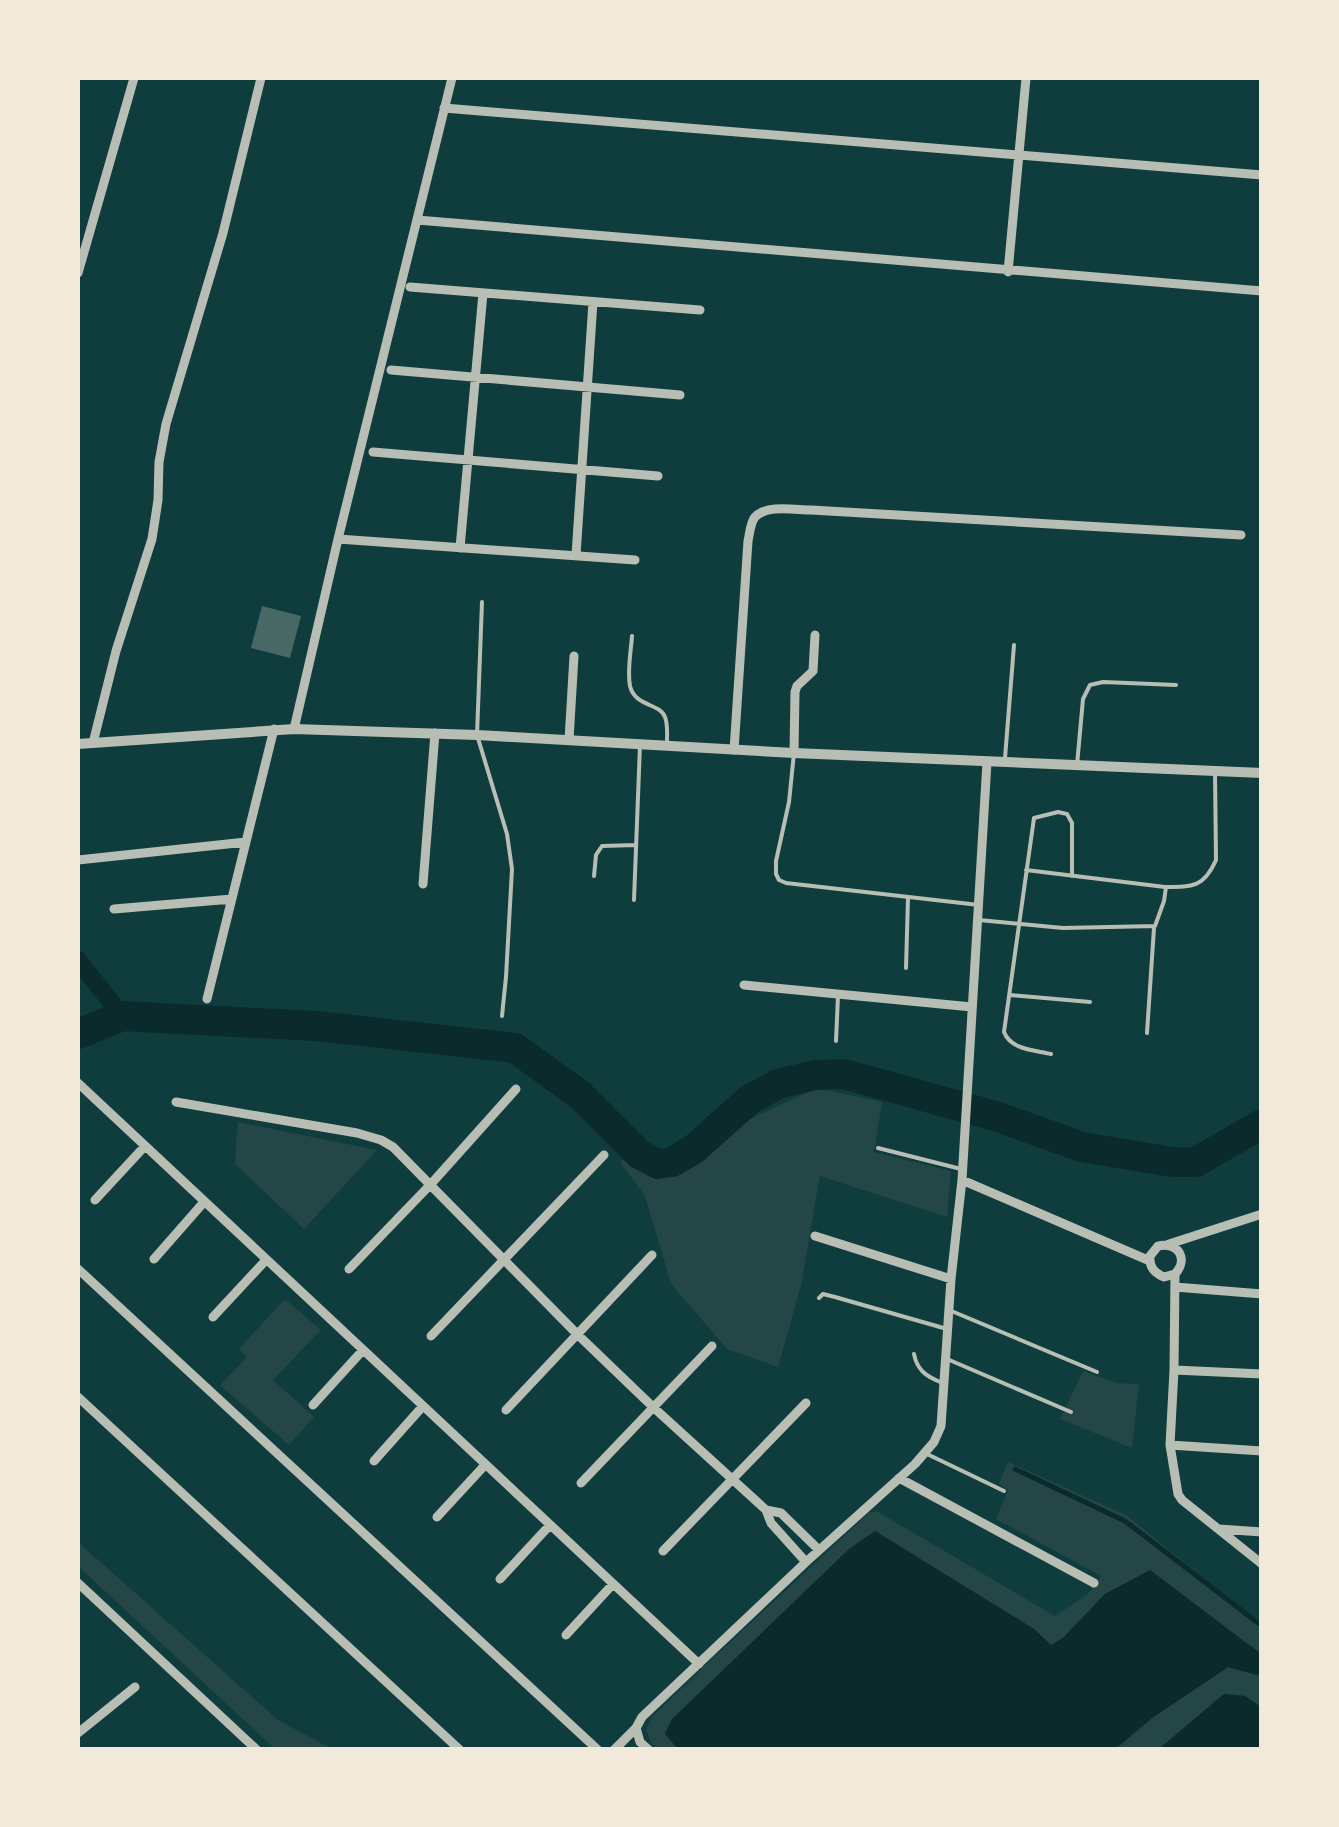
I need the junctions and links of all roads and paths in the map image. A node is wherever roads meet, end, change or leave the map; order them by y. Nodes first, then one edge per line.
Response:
1 (134, 78) edge
2 (261, 78) edge
3 (452, 78) edge
4 (1026, 78) edge
5 (444, 108) junction
6 (1019, 156) junction
7 (1262, 175) edge
8 (417, 220) junction
9 (78, 272) edge
10 (1008, 272) junction
11 (410, 287) dead end
12 (1262, 291) edge
13 (483, 294) junction
14 (593, 302) junction
15 (700, 310) dead end
16 (391, 370) dead end
17 (476, 377) junction
18 (586, 387) junction
19 (680, 394) dead end
20 (373, 452) dead end
21 (468, 460) junction
22 (581, 469) junction
23 (658, 476) dead end
24 (1241, 536) dead end
25 (338, 540) junction
26 (460, 548) junction
27 (576, 555) junction
28 (635, 560) dead end
29 (482, 602) dead end
30 (816, 635) dead end
31 (632, 636) dead end
32 (1014, 645) dead end
33 (574, 656) dead end
34 (1176, 685) dead end
35 (274, 729) junction
36 (294, 729) junction
37 (435, 734) junction
38 (477, 735) junction
39 (569, 740) junction
40 (94, 743) junction
41 (78, 744) edge
42 (640, 744) junction
43 (668, 746) junction
44 (734, 750) junction
45 (794, 753) junction
46 (987, 762) junction
47 (1005, 763) junction
48 (1077, 765) junction
49 (1216, 771) junction
50 (1262, 773) edge
51 (246, 842) junction
52 (635, 844) junction
53 (78, 860) edge
54 (1026, 870) junction
55 (594, 876) dead end
56 (1072, 876) junction
57 (423, 884) dead end
58 (1166, 887) junction
59 (908, 896) junction
60 (232, 898) junction
61 (634, 900) dead end
62 (979, 905) junction
63 (114, 908) dead end
64 (978, 920) junction
65 (1018, 923) junction
66 (1154, 926) junction
67 (906, 968) dead end
68 (744, 986) dead end
69 (838, 994) junction
70 (1009, 995) junction
71 (207, 999) dead end
72 (1090, 1002) dead end
73 (972, 1007) junction
74 (502, 1016) dead end
75 (1147, 1033) dead end
76 (836, 1041) dead end
77 (1051, 1054) dead end
78 (80, 1089) edge
79 (516, 1089) dead end
80 (176, 1102) dead end
81 (145, 1146) junction
82 (878, 1148) dead end
83 (604, 1155) dead end
84 (962, 1174) junction
85 (431, 1184) junction
86 (95, 1200) dead end
87 (204, 1202) junction
88 (1262, 1214) edge
89 (815, 1236) dead end
90 (1169, 1244) junction
91 (652, 1255) dead end
92 (154, 1259) dead end
93 (266, 1260) junction
94 (503, 1260) junction
95 (1150, 1260) junction
96 (350, 1269) dead end
97 (78, 1270) edge
98 (1175, 1274) junction
99 (951, 1279) junction
100 (1175, 1287) junction
101 (1262, 1294) edge
102 (819, 1298) dead end
103 (949, 1310) junction
104 (213, 1316) dead end
105 (948, 1329) junction
106 (577, 1334) junction
107 (430, 1336) dead end
108 (712, 1346) dead end
109 (362, 1350) junction
110 (914, 1354) dead end
111 (946, 1359) junction
112 (1174, 1370) junction
113 (1097, 1372) dead end
114 (1262, 1374) edge
115 (944, 1384) junction
116 (78, 1397) edge
117 (806, 1403) dead end
118 (313, 1406) dead end
119 (423, 1406) junction
120 (653, 1407) junction
121 (506, 1410) dead end
122 (1072, 1412) dead end
123 (1170, 1445) junction
124 (1262, 1451) edge
125 (925, 1453) junction
126 (374, 1461) dead end
127 (485, 1464) junction
128 (899, 1478) junction
129 (732, 1480) junction
130 (581, 1483) dead end
131 (1004, 1490) dead end
132 (766, 1510) junction
133 (437, 1517) dead end
134 (550, 1526) junction
135 (1216, 1528) junction
136 (1262, 1532) edge
137 (819, 1550) junction
138 (664, 1551) dead end
139 (806, 1562) junction
140 (1262, 1564) edge
141 (500, 1579) dead end
142 (1094, 1583) dead end
143 (78, 1584) edge
144 (613, 1584) junction
145 (566, 1635) dead end
146 (699, 1664) junction
147 (135, 1686) dead end
148 (636, 1728) junction
149 (78, 1733) edge
150 (257, 1750) edge
151 (460, 1750) edge
152 (598, 1750) edge
153 (614, 1750) edge
154 (649, 1750) edge

1 - 9 street
2 - 40 street
3 - 5 street
4 - 6 street
5 - 6 street
5 - 8 street
6 - 7 street
6 - 10 street
8 - 10 street
8 - 25 street
10 - 12 street
11 - 13 street
13 - 14 street
13 - 17 street
14 - 15 street
14 - 18 street
16 - 17 street
17 - 18 street
17 - 21 street
18 - 19 street
18 - 22 street
20 - 21 street
21 - 22 street
21 - 26 street
22 - 23 street
22 - 27 street
24 - 44 street
25 - 26 street
25 - 36 street
26 - 27 street
27 - 28 street
29 - 38 lane
30 - 45 street
31 - 43 lane
32 - 47 lane
33 - 39 street
34 - 48 lane
35 - 36 street
35 - 40 street
35 - 51 street
36 - 37 street
37 - 38 street
37 - 57 street
38 - 39 street
38 - 74 lane
39 - 42 street
40 - 41 street
42 - 43 street
42 - 52 lane
43 - 44 street
44 - 45 street
45 - 46 street
45 - 59 lane
46 - 47 street
46 - 62 street
47 - 48 street
48 - 49 street
49 - 50 street
49 - 58 lane
51 - 53 street
51 - 60 street
52 - 55 lane
52 - 61 lane
54 - 56 lane
54 - 56 lane
54 - 65 lane
56 - 58 lane
58 - 66 lane
59 - 62 lane
59 - 67 lane
60 - 63 street
60 - 71 street
62 - 64 street
64 - 65 lane
64 - 73 street
65 - 66 lane
65 - 70 lane
66 - 75 lane
68 - 69 street
69 - 73 street
69 - 76 lane
70 - 72 lane
70 - 77 lane
73 - 84 street
78 - 81 street
79 - 85 street
80 - 85 street
81 - 86 street
81 - 87 street
82 - 84 lane
83 - 94 street
84 - 95 street
84 - 99 street
85 - 94 street
85 - 96 street
87 - 92 street
87 - 93 street
88 - 90 street
89 - 99 street
90 - 95 street
90 - 98 street
91 - 106 street
93 - 104 street
93 - 109 street
94 - 106 street
94 - 107 street
95 - 98 street
97 - 152 street
98 - 100 street
99 - 103 street
100 - 101 street
100 - 112 street
102 - 105 lane
103 - 105 street
103 - 113 lane
105 - 111 street
106 - 120 street
106 - 121 street
108 - 120 street
109 - 118 street
109 - 119 street
110 - 115 lane
111 - 115 street
111 - 122 lane
112 - 114 street
112 - 123 street
115 - 125 street
116 - 151 street
117 - 129 street
119 - 126 street
119 - 127 street
120 - 129 street
120 - 130 street
123 - 124 street
123 - 135 street
125 - 128 street
125 - 131 lane
127 - 133 street
127 - 134 street
128 - 137 street
128 - 142 street
129 - 132 street
129 - 138 street
132 - 137 street
132 - 139 street
134 - 141 street
134 - 144 street
135 - 136 street
135 - 140 street
137 - 139 street
139 - 146 street
143 - 150 street
144 - 145 street
144 - 146 street
146 - 148 street
147 - 149 street
148 - 153 street
148 - 154 street

